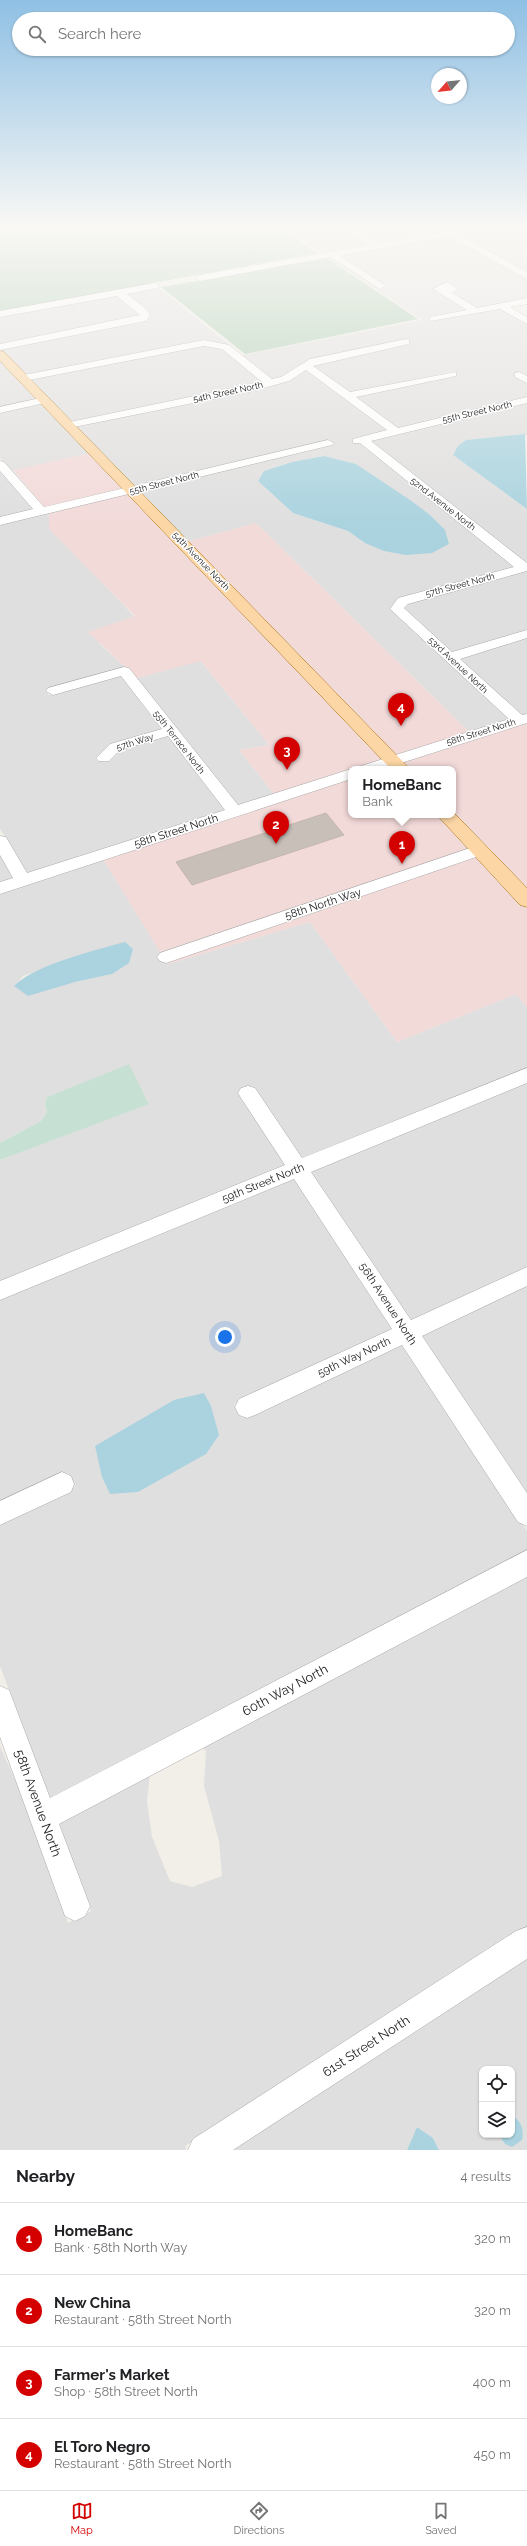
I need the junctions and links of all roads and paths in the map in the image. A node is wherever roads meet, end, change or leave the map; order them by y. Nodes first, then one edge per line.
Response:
1 (108, 326) edge
2 (406, 342) dead end
3 (0, 347) edge
4 (0, 354) edge
5 (306, 365) junction
6 (452, 374) dead end
7 (24, 378) junction
8 (270, 383) junction
9 (348, 396) junction
10 (45, 400) junction
11 (527, 400) edge
12 (0, 410) edge
13 (69, 425) junction
14 (396, 432) junction
15 (360, 441) joint
16 (328, 443) dead end
17 (0, 464) edge
18 (132, 491) junction
19 (40, 511) junction
20 (0, 521) edge
21 (526, 568) edge
22 (397, 609) joint
23 (527, 634) edge
24 (450, 657) junction
25 (52, 691) dead end
26 (523, 719) edge
27 (170, 731) junction
28 (104, 758) dead end
29 (397, 765) edge
30 (348, 775) edge
31 (235, 812) junction
32 (449, 818) edge
33 (0, 841) edge
34 (479, 850) junction
35 (23, 880) junction
36 (0, 888) edge
37 (527, 900) edge
38 (166, 957) dead end
39 (527, 1075) edge
40 (248, 1093) dead end
41 (298, 1168) junction
42 (527, 1276) edge
43 (0, 1291) edge
44 (407, 1333) junction
45 (247, 1407) dead end
46 (62, 1484) dead end
47 (0, 1513) edge
48 (527, 1514) edge
49 (527, 1563) edge
50 (0, 1699) edge
51 (43, 1817) junction
52 (75, 1906) dead end
53 (527, 1942) edge
54 (204, 2150) edge

1 - 3 street
2 - 5 street, 54th Street North
4 - 7 main road, 54th Avenue North
5 - 8 street, 54th Street North
5 - 9 street
6 - 9 street
7 - 8 street
7 - 10 main road, 54th Avenue North
8 - 13 street, 54th Street North
9 - 14 street
10 - 12 street
10 - 13 main road, 54th Avenue North
11 - 14 street, 55th Street North
13 - 18 main road, 54th Avenue North
14 - 15 street, 55th Street North
15 - 21 street, 52nd Avenue North
16 - 18 street, 55th Street North
17 - 19 street
18 - 19 street, 55th Street North
18 - 29 main road, 54th Avenue North
19 - 20 street, 55th Street North
21 - 22 street, 57th Street North
22 - 24 street, 53rd Avenue North
23 - 24 street
24 - 26 street, 53rd Avenue North
25 - 27 street, 55th Terrace North
26 - 29 street, 58th Street North
27 - 28 street, 57th Way
27 - 31 street, 55th Terrace North
30 - 31 street, 58th Street North
31 - 35 street, 58th Street North
32 - 34 main road
33 - 35 street
34 - 37 main road
34 - 38 street, 58th North Way
35 - 36 street, 58th Street North
39 - 41 street, 59th Street North
40 - 41 street, 56th Avenue North
41 - 43 street, 59th Street North
41 - 44 street, 56th Avenue North
42 - 44 street, 59th Way North
44 - 45 street, 59th Way North
44 - 48 street, 56th Avenue North
46 - 47 street
49 - 51 street, 60th Way North
50 - 51 street, 58th Avenue North
51 - 52 street, 58th Avenue North
53 - 54 street, 61st Street North

